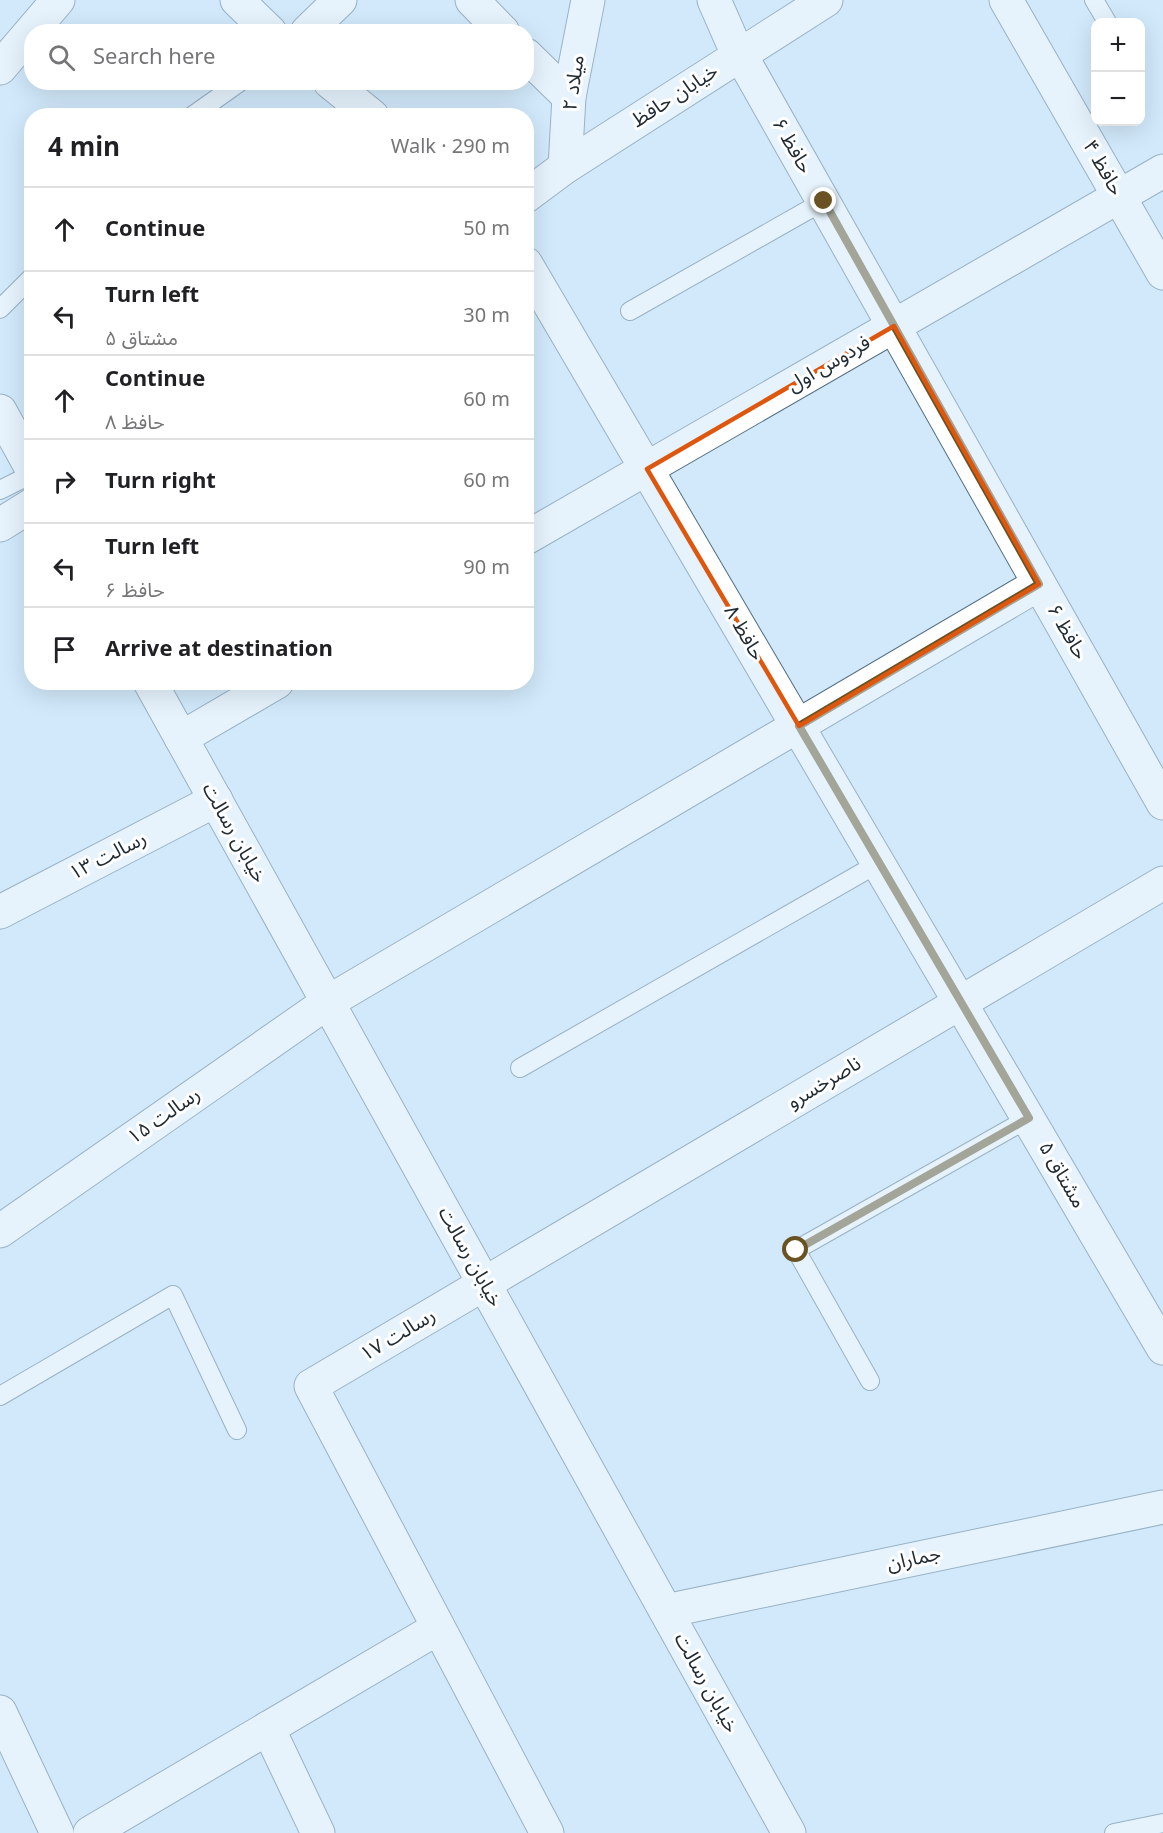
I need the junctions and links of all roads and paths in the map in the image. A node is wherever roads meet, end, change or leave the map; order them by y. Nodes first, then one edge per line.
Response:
1 (58, 0) edge
2 (237, 0) edge
3 (340, 0) edge
4 (472, 0) edge
5 (588, 0) edge
6 (714, 0) edge
7 (826, 0) edge
8 (1006, 0) edge
9 (1094, 0) edge
10 (1105, 18) edge
11 (38, 24) edge
12 (262, 24) edge
13 (315, 24) edge
14 (495, 24) edge
15 (24, 40) edge
16 (736, 48) junction
17 (534, 63) edge
18 (0, 68) edge
19 (229, 90) edge
20 (340, 90) edge
21 (569, 98) junction
22 (203, 108) edge
23 (362, 108) edge
24 (565, 168) junction
25 (1163, 171) edge
26 (534, 190) edge
27 (1119, 196) junction
28 (824, 201) junction
29 (1163, 273) edge
30 (534, 278) edge
31 (24, 285) edge
32 (0, 309) edge
33 (630, 311) dead end
34 (894, 326) junction
35 (0, 411) edge
36 (24, 454) edge
37 (647, 469) junction
38 (24, 478) edge
39 (0, 490) edge
40 (24, 510) edge
41 (0, 525) edge
42 (534, 533) edge
43 (1039, 584) junction
44 (154, 690) edge
45 (263, 690) edge
46 (799, 726) junction
47 (181, 738) junction
48 (216, 801) junction
49 (1163, 803) edge
50 (879, 863) junction
51 (1163, 883) edge
52 (0, 912) edge
53 (328, 1002) junction
54 (961, 1002) junction
55 (520, 1068) dead end
56 (1029, 1118) junction
57 (0, 1231) edge
58 (485, 1284) junction
59 (1163, 1348) edge
60 (870, 1381) dead end
61 (0, 1396) edge
62 (237, 1430) dead end
63 (1163, 1506) edge
64 (666, 1611) junction
65 (438, 1628) junction
66 (0, 1712) edge
67 (268, 1728) junction
68 (1163, 1823) edge
69 (57, 1833) edge
70 (90, 1833) edge
71 (318, 1833) edge
72 (547, 1833) edge
73 (789, 1833) edge
74 (1114, 1833) edge

1 - 11 street
2 - 12 street
3 - 13 street
4 - 14 street
5 - 21 street, میلاد ۲
6 - 16 street, حافظ ۶
7 - 16 street, خیابان حافظ
8 - 27 street, حافظ ۴
9 - 10 lane
15 - 18 street
16 - 24 street, خیابان حافظ
16 - 28 street, حافظ ۶
17 - 21 street
19 - 22 lane
20 - 23 street
21 - 24 street, میلاد ۲
24 - 26 street, خیابان حافظ
25 - 27 street, فردوس اول
27 - 29 street, حافظ ۴
27 - 34 street, فردوس اول
28 - 33 lane
28 - 34 street, حافظ ۶
30 - 37 street, حافظ ۸
31 - 32 lane
34 - 37 street, فردوس اول
34 - 43 street, حافظ ۶
35 - 36 street
37 - 42 street, فردوس اول
37 - 46 street, حافظ ۸
38 - 39 lane
40 - 41 street
43 - 46 street, رسالت ۱۵
43 - 49 street, حافظ ۶
44 - 47 street, خیابان رسالت
45 - 47 street
46 - 50 street, حافظ ۸
46 - 53 street, رسالت ۱۵
47 - 48 street, خیابان رسالت
48 - 52 street, رسالت ۱۳
48 - 53 street, خیابان رسالت
50 - 54 street, حافظ ۸
50 - 55 lane
51 - 54 street, ناصرخسرو
53 - 57 street, رسالت ۱۵
53 - 58 street, خیابان رسالت
54 - 56 street, مشتاق ۵
54 - 58 street, ناصرخسرو
56 - 59 street, مشتاق ۵
56 - 60 lane
58 - 64 street, خیابان رسالت
58 - 65 street, رسالت ۱۷
61 - 62 lane
63 - 64 street, جماران
64 - 73 street, خیابان رسالت
65 - 67 street
65 - 72 street
66 - 69 street
67 - 70 street
67 - 71 street
68 - 74 lane

